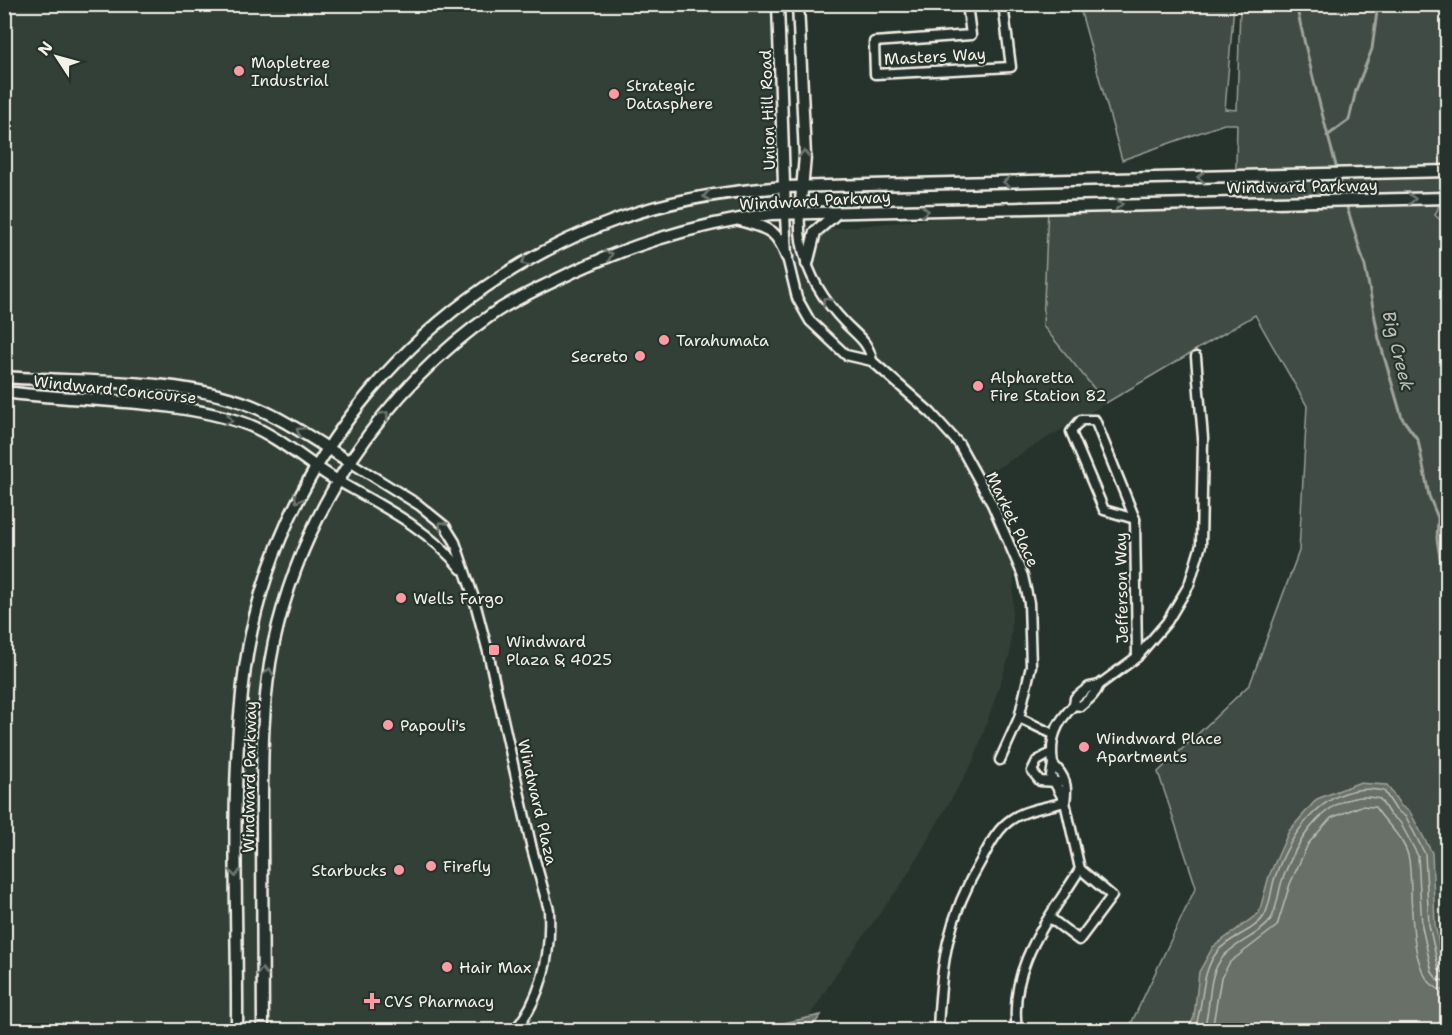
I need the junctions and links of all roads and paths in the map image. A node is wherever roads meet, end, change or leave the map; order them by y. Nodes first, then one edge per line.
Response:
1 (778, 4) edge
2 (798, 4) edge
3 (968, 4) edge
4 (1003, 4) edge
5 (799, 24) junction
6 (778, 27) junction
7 (1448, 171) edge
8 (785, 187) junction
9 (803, 188) junction
10 (1448, 198) edge
11 (838, 212) junction
12 (801, 213) junction
13 (785, 214) junction
14 (737, 218) junction
15 (787, 258) junction
16 (807, 264) junction
17 (1196, 357) dead end
18 (872, 361) junction
19 (4, 377) edge
20 (4, 392) edge
21 (327, 448) junction
22 (350, 462) junction
23 (315, 468) junction
24 (338, 481) junction
25 (1135, 519) junction
26 (467, 576) junction
27 (1137, 657) junction
28 (1100, 686) junction
29 (1083, 691) junction
30 (1090, 699) junction
31 (1074, 705) junction
32 (1018, 718) junction
33 (1053, 734) junction
34 (1051, 753) junction
35 (1000, 760) dead end
36 (1053, 764) junction
37 (1064, 779) junction
38 (1054, 784) junction
39 (1065, 802) junction
40 (1080, 869) junction
41 (1050, 918) junction
42 (237, 1030) edge
43 (263, 1030) edge
44 (515, 1030) edge
45 (938, 1030) edge
46 (1017, 1030) edge

1 - 6 main road, Union Hill Road
2 - 5 main road
3 - 4 street, Masters Way
5 - 6 main road
9 -> 5 main road
6 - 8 main road, Union Hill Road
7 -> 9 main road, Windward Parkway
8 - 9 main road, Windward Parkway
8 - 13 main road, Union Hill Road
8 -> 21 main road, Windward Parkway
9 - 12 main road
11 -> 10 main road, Windward Parkway
11 - 12 main road, Windward Parkway
11 - 16 main road
12 - 13 main road, Windward Parkway
12 - 16 street, Market Place
13 - 14 main road, Windward Parkway
13 - 15 street, Market Place
14 - 15 main road
22 -> 14 main road, Windward Parkway
15 - 18 street, Market Place
18 -> 16 street, Market Place
17 - 27 street
18 - 32 street, Market Place
21 -> 19 main road, Windward Concourse
20 -> 23 main road, Windward Concourse
21 - 22 main road, Windward Concourse
21 - 23 main road, Windward Parkway
22 - 24 main road, Windward Parkway
26 -> 22 street, Windward Plaza
23 - 24 main road, Windward Plaza
23 -> 42 main road, Windward Parkway
24 - 26 street, Windward Plaza
43 -> 24 main road, Windward Parkway
25 - 25 street, Jefferson Way
25 - 27 street, Jefferson Way
26 - 44 street, Windward Plaza
27 - 28 street
28 - 29 street
28 - 30 street
29 - 30 street
29 - 31 street
30 - 31 street
31 - 33 street
32 - 33 street
32 - 35 street, Market Place
33 - 34 street
34 - 36 street
34 - 38 street
36 - 37 street
36 - 38 street
37 - 38 street
37 - 39 street
38 - 39 street
39 - 40 street
39 - 45 street
40 - 41 street
40 - 41 street
41 - 46 street

